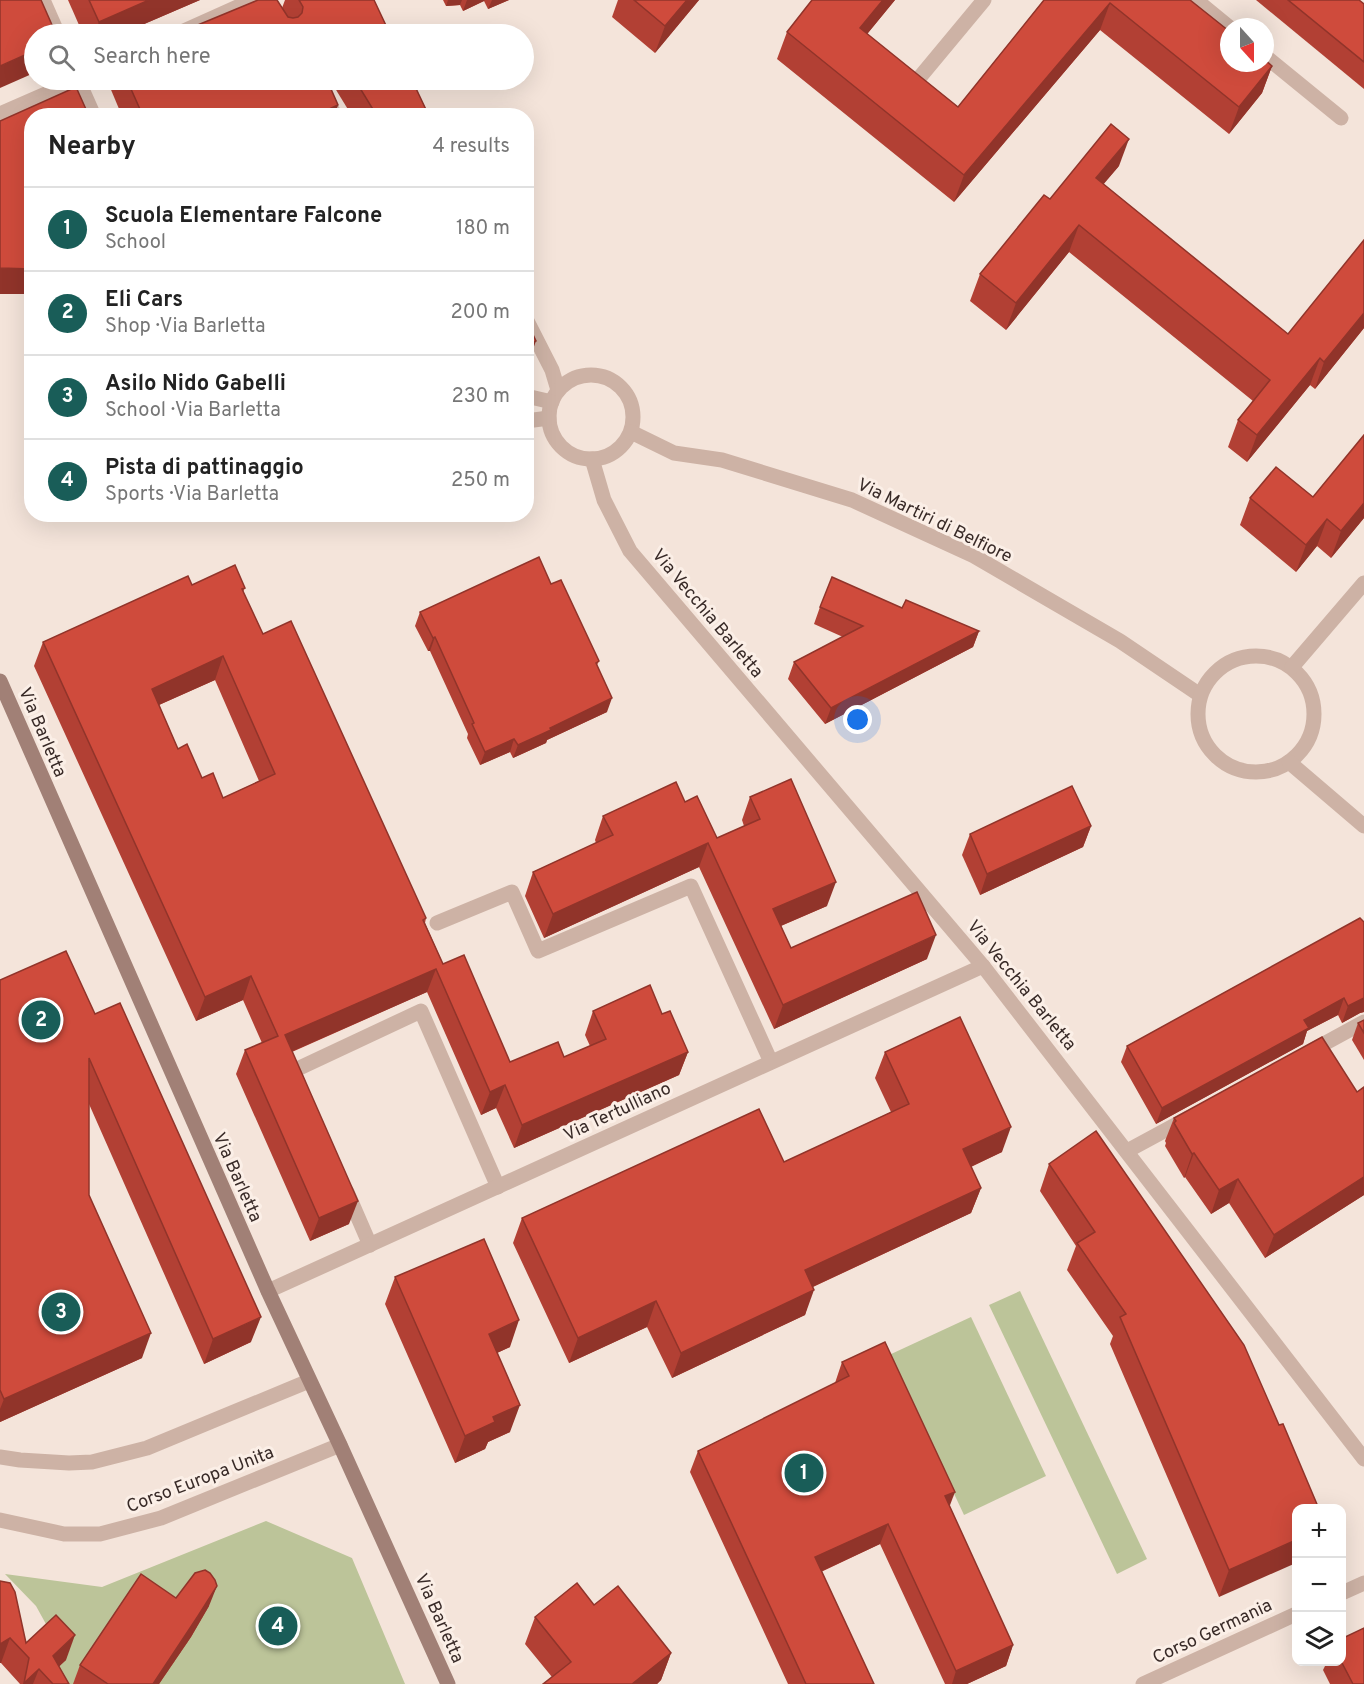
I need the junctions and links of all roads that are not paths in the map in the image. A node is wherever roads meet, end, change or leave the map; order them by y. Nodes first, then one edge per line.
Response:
1 (43, 0) edge
2 (253, 0) edge
3 (984, 0) edge
4 (1196, 0) edge
5 (1220, 20) edge
6 (54, 24) edge
7 (199, 24) edge
8 (1274, 63) edge
9 (921, 77) edge
10 (55, 90) edge
11 (82, 90) edge
12 (319, 90) edge
13 (90, 108) edge
14 (331, 108) edge
15 (0, 114) edge
16 (1341, 118) dead end
17 (534, 335) edge
18 (560, 391) junction
19 (534, 395) edge
20 (549, 418) junction
21 (534, 420) edge
22 (631, 432) junction
23 (592, 459) junction
24 (1364, 584) edge
25 (1292, 667) junction
26 (0, 681) edge
27 (1200, 695) junction
28 (1289, 762) junction
29 (1364, 826) edge
30 (437, 923) dead end
31 (984, 966) junction
32 (1364, 1022) edge
33 (1292, 1061) edge
34 (771, 1062) junction
35 (303, 1093) edge
36 (1199, 1112) edge
37 (1127, 1151) junction
38 (341, 1180) edge
39 (498, 1186) junction
40 (370, 1245) junction
41 (268, 1291) junction
42 (309, 1381) junction
43 (340, 1445) junction
44 (0, 1457) edge
45 (1364, 1460) edge
46 (0, 1520) edge
47 (1364, 1583) edge
48 (1346, 1591) edge
49 (1292, 1616) edge
50 (448, 1684) edge
51 (1143, 1684) edge

1 - 6 street
2 - 7 street
3 - 9 street
4 - 5 street
8 - 16 street
10 - 15 street
11 - 13 street
12 - 14 street
17 - 18 street
18 - 19 street
18 - 20 street
18 - 22 street
20 - 21 street
20 - 23 street
22 - 23 street
22 - 27 street, Via Martiri di Belfiore
23 - 31 street, Via Vecchia Barletta
24 - 25 street
25 - 27 street
25 - 28 street
26 - 41 main road, Via Barletta
27 - 28 street
28 - 29 street
30 - 34 street
31 - 34 street, Via Tertulliano
31 - 37 street, Via Vecchia Barletta
32 - 33 street
34 - 39 street, Via Tertulliano
35 - 39 street
36 - 37 street
37 - 45 street, Via Vecchia Barletta
38 - 40 street
39 - 40 street, Via Tertulliano
40 - 41 street, Via Tertulliano
41 - 42 main road, Via Barletta
42 - 43 main road, Via Barletta
42 - 44 street
43 - 46 street, Corso Europa Unita
43 - 50 main road, Via Barletta
47 - 48 street
49 - 51 street, Corso Germania

